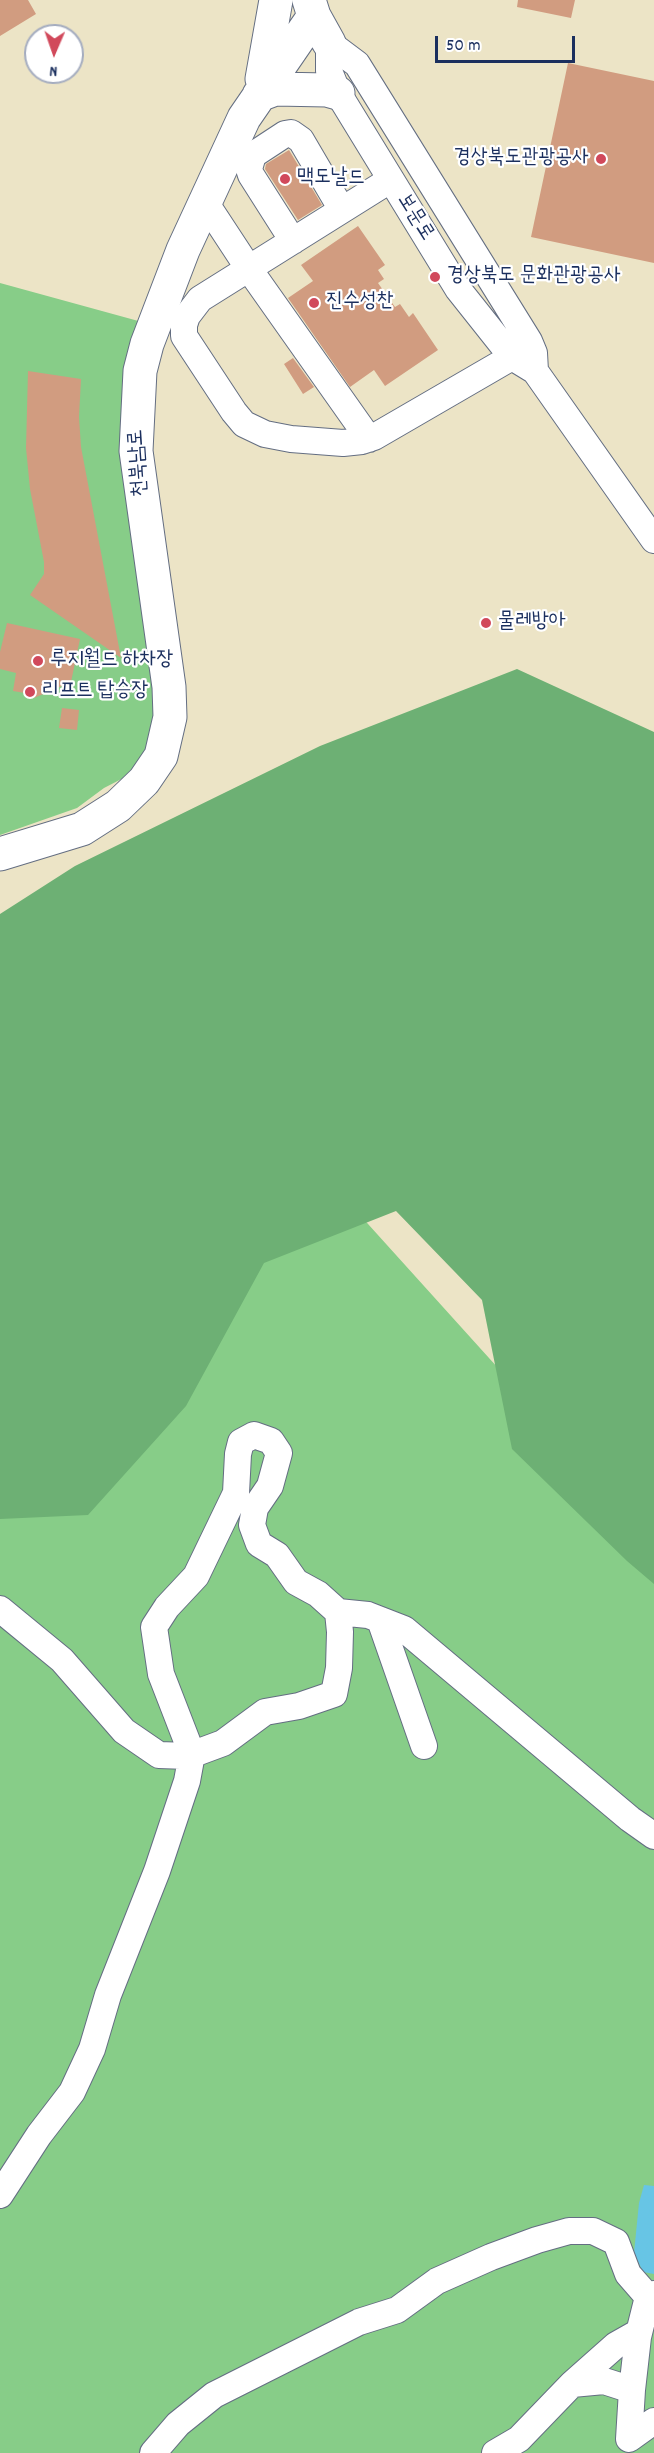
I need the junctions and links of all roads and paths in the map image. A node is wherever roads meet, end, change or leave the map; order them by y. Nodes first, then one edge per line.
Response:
1 (276, 0) edge
2 (317, 20) edge
3 (338, 93) junction
4 (259, 95) junction
5 (390, 180) junction
6 (205, 202) junction
7 (342, 210) junction
8 (292, 241) junction
9 (249, 269) junction
10 (512, 357) junction
11 (535, 372) junction
12 (369, 439) junction
13 (645, 519) edge
14 (654, 540) edge
15 (0, 854) edge
16 (0, 1609) edge
17 (338, 1612) junction
18 (380, 1620) junction
19 (424, 1746) dead end
20 (192, 1754) junction
21 (654, 1836) edge
22 (0, 2195) edge
23 (651, 2295) edge
24 (639, 2332) junction
25 (572, 2384) junction
26 (632, 2390) junction
27 (654, 2421) edge
28 (620, 2446) edge
29 (153, 2453) edge
30 (495, 2453) edge

1 - 4 main road
2 - 3 street, 보문로
2 - 4 main road, 천북남로
2 - 11 street, 보문로
3 - 4 main road
3 - 5 street, 보문로
4 - 6 main road, 천북남로
5 - 7 street
5 - 10 street, 보문로
6 - 9 street
6 - 15 main road, 천북남로
7 - 8 street
7 - 8 street
8 - 9 street
9 - 12 street
9 - 12 street
10 - 11 street, 보문로
10 - 12 street
11 - 13 street, 보문로
13 - 14 street, 보문로
16 - 20 street
17 - 18 street
17 - 20 street
17 - 20 street
18 - 19 street
18 - 21 street
20 - 22 street
23 - 24 street
23 - 29 street
24 - 25 street
24 - 26 street
25 - 26 street
25 - 30 street
26 - 28 street
27 - 28 street

